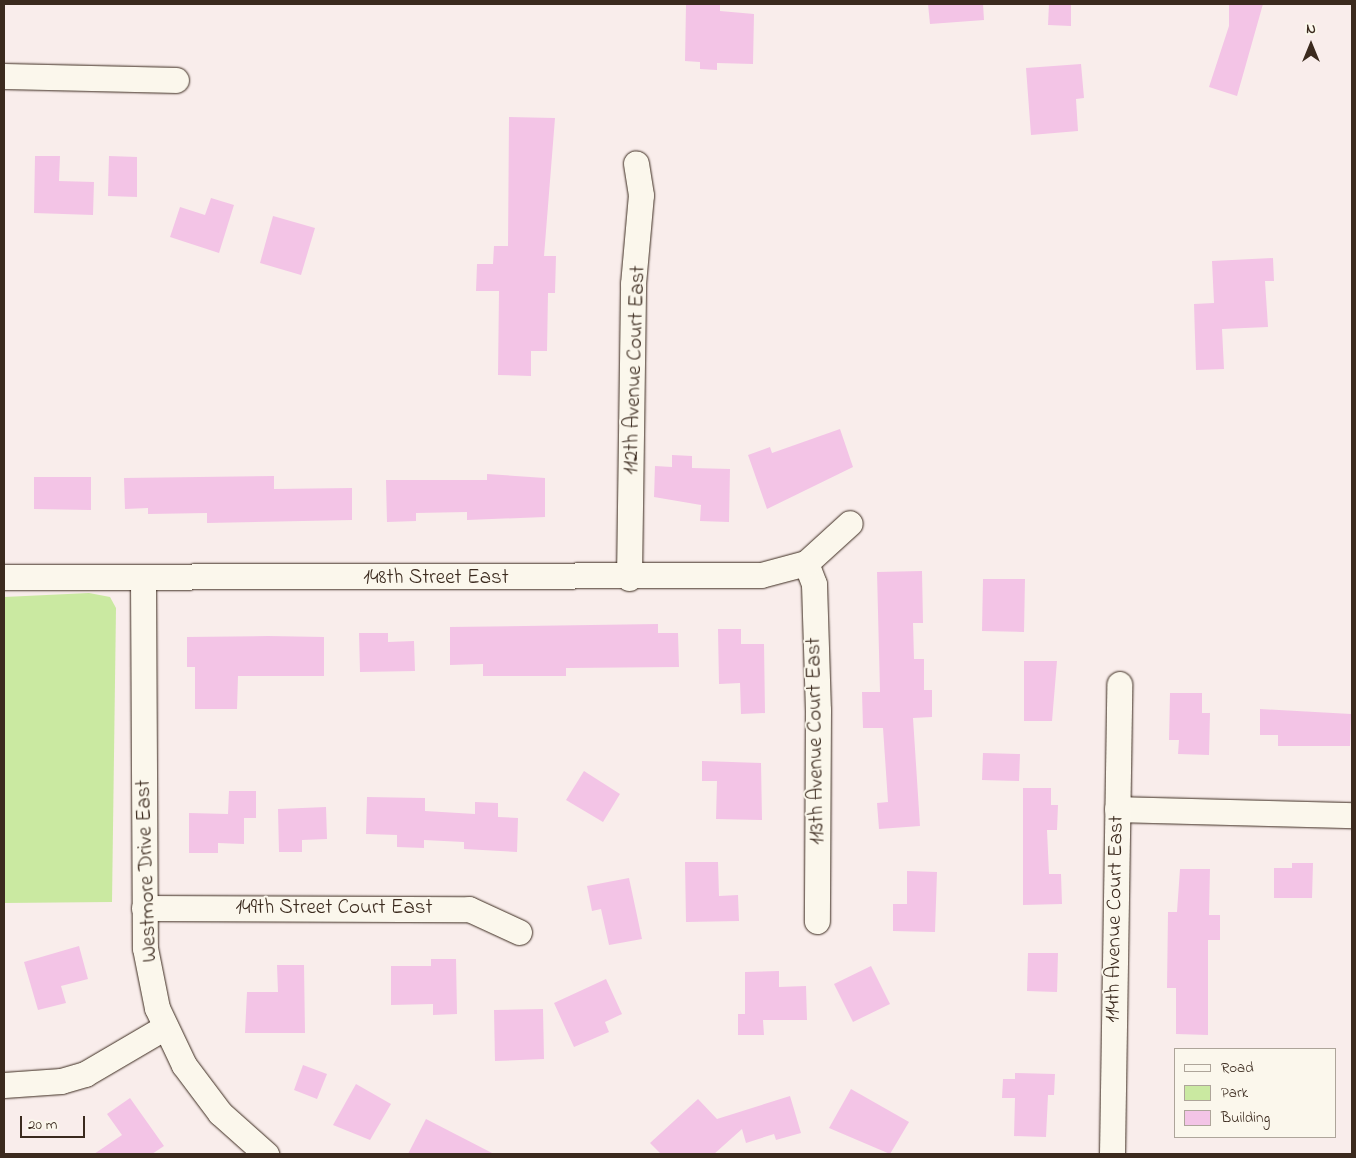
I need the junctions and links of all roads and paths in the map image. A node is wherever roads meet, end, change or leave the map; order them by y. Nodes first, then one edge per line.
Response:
1 (4, 76) edge
2 (176, 80) dead end
3 (636, 162) dead end
4 (850, 523) dead end
5 (806, 563) junction
6 (4, 577) edge
7 (629, 578) junction
8 (143, 579) junction
9 (1120, 684) dead end
10 (1117, 809) junction
11 (1352, 816) edge
12 (144, 908) junction
13 (817, 920) dead end
14 (519, 932) dead end
15 (165, 1027) junction
16 (4, 1085) edge
17 (266, 1154) edge
18 (1112, 1154) edge

1 - 2 street
3 - 7 street, 112th Avenue Court East
4 - 5 street, 148th Street East
5 - 7 street, 148th Street East
5 - 13 street, 113th Avenue Court East
6 - 8 street, 148th Street East
7 - 8 street, 148th Street East
8 - 12 street, Westmore Drive East
9 - 10 street, 114th Avenue Court East
10 - 11 street
10 - 18 street, 114th Avenue Court East
12 - 14 street, 149th Street Court East
12 - 15 street, Westmore Drive East
15 - 16 street
15 - 17 street, Westmore Drive East

